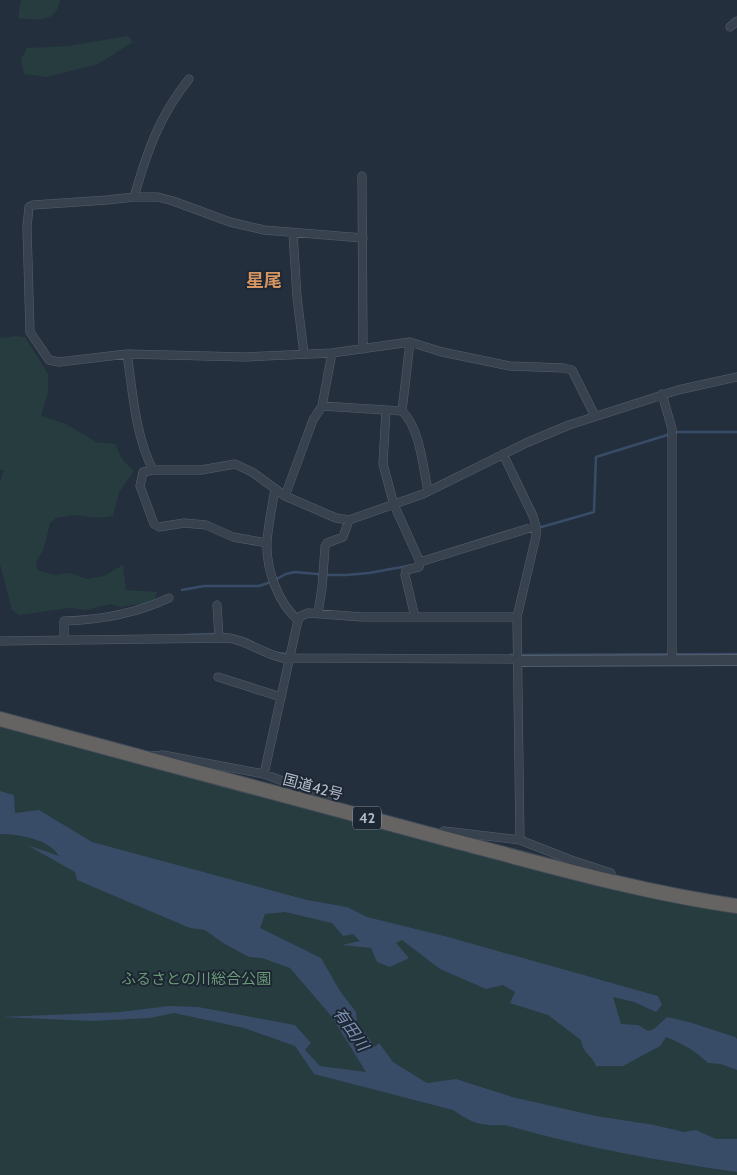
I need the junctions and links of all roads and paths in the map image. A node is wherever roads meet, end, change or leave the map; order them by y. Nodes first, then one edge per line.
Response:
1 (737, 21) edge
2 (730, 27) dead end
3 (189, 79) dead end
4 (362, 176) dead end
5 (134, 197) junction
6 (293, 233) junction
7 (363, 238) junction
8 (410, 342) junction
9 (363, 349) junction
10 (332, 352) junction
11 (127, 354) junction
12 (304, 354) junction
13 (737, 377) edge
14 (662, 394) junction
15 (322, 406) junction
16 (386, 410) junction
17 (402, 411) junction
18 (595, 416) junction
19 (503, 454) junction
20 (154, 470) junction
21 (275, 489) junction
22 (428, 491) junction
23 (285, 496) junction
24 (394, 505) junction
25 (349, 520) junction
26 (536, 526) junction
27 (267, 543) junction
28 (420, 562) junction
29 (169, 598) dead end
30 (217, 605) dead end
31 (318, 613) junction
32 (415, 617) junction
33 (517, 617) junction
34 (298, 620) junction
35 (219, 638) junction
36 (64, 640) junction
37 (0, 641) edge
38 (290, 658) junction
39 (672, 660) junction
40 (737, 660) edge
41 (518, 661) junction
42 (218, 677) dead end
43 (281, 697) junction
44 (0, 719) edge
45 (146, 759) junction
46 (264, 774) junction
47 (339, 810) junction
48 (438, 836) junction
49 (520, 840) junction
50 (612, 882) junction
51 (737, 906) edge

1 - 2 street
3 - 5 street
4 - 7 street
5 - 6 street
5 - 11 street
6 - 7 street
6 - 12 street
7 - 9 street
8 - 9 street
8 - 17 street
8 - 18 street
9 - 10 street
10 - 12 street
10 - 15 street
11 - 12 street
11 - 20 street
13 - 14 street
14 - 18 street
14 - 39 street
15 - 16 street
15 - 23 street
16 - 17 street
16 - 24 street
17 - 22 street
18 - 19 street
19 - 22 street
19 - 26 street
20 - 21 street
20 - 27 street
21 - 23 street
21 - 27 street
22 - 24 street
23 - 25 street
24 - 25 street
24 - 28 street
25 - 31 street
26 - 28 street
26 - 33 street
27 - 34 street
28 - 32 street
29 - 36 street
30 - 35 street
31 - 32 street
31 - 34 street
32 - 33 street
33 - 41 street
34 - 38 street
35 - 36 street
35 - 38 street
36 - 37 street
38 - 41 street
38 - 43 street
39 - 40 street
39 - 41 street
41 - 49 street
42 - 43 street
43 - 46 street
44 - 45 highway, 国道42号 / 42
45 - 46 street
45 - 47 highway, 国道42号 / 42
46 - 47 street
47 - 48 highway, 国道42号 / 42
48 - 49 street
48 - 50 highway, 国道42号 / 42
49 - 50 street
50 - 51 highway, 国道42号 / 42

